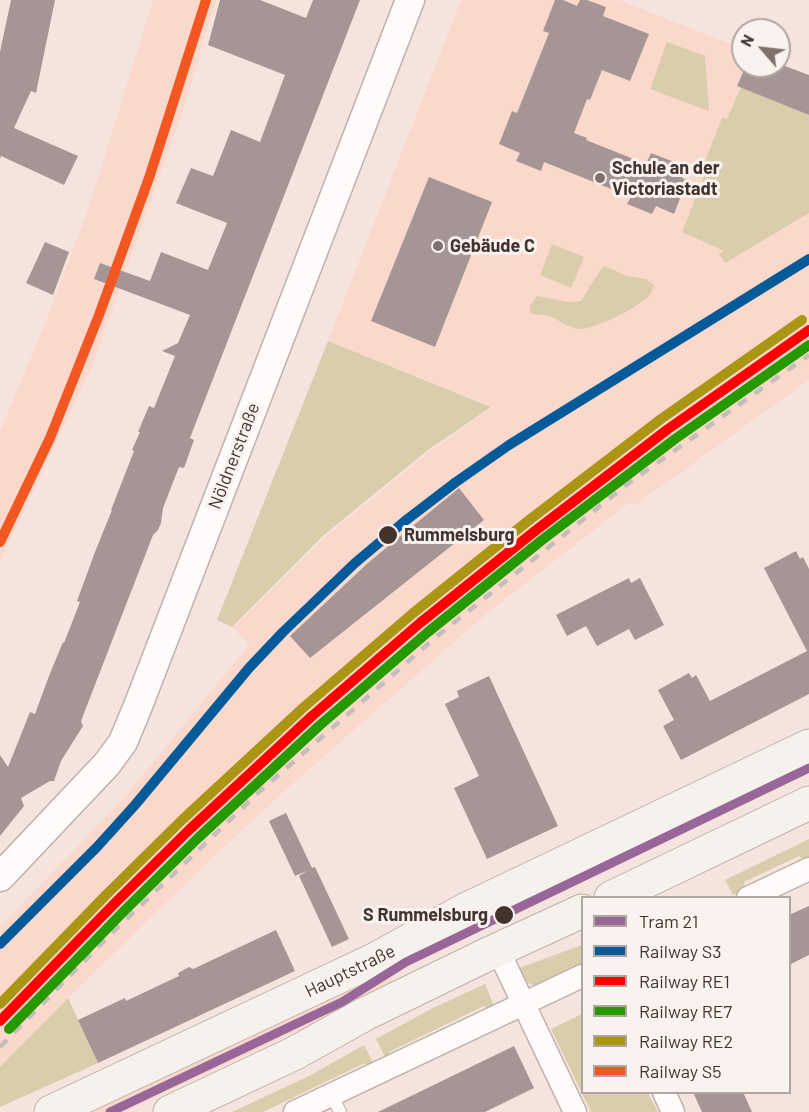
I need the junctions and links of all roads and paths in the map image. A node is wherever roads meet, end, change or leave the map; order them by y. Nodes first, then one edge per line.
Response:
1 (410, 0) edge
2 (809, 746) edge
3 (809, 803) edge
4 (809, 869) edge
5 (0, 877) edge
6 (613, 896) edge
7 (750, 896) edge
8 (581, 915) edge
9 (498, 950) junction
10 (581, 976) edge
11 (522, 1004) junction
12 (665, 1094) edge
13 (336, 1104) edge
14 (51, 1112) edge
15 (170, 1112) edge
16 (296, 1112) edge
17 (575, 1112) edge
18 (673, 1112) edge

1 - 5 street, Nöldnerstraße
2 - 14 main road, Hauptstraße
3 - 6 main road
4 - 7 street
8 - 9 main road
9 - 11 street
9 - 15 main road
10 - 11 street
11 - 13 street
11 - 17 street
12 - 18 street
13 - 16 street

